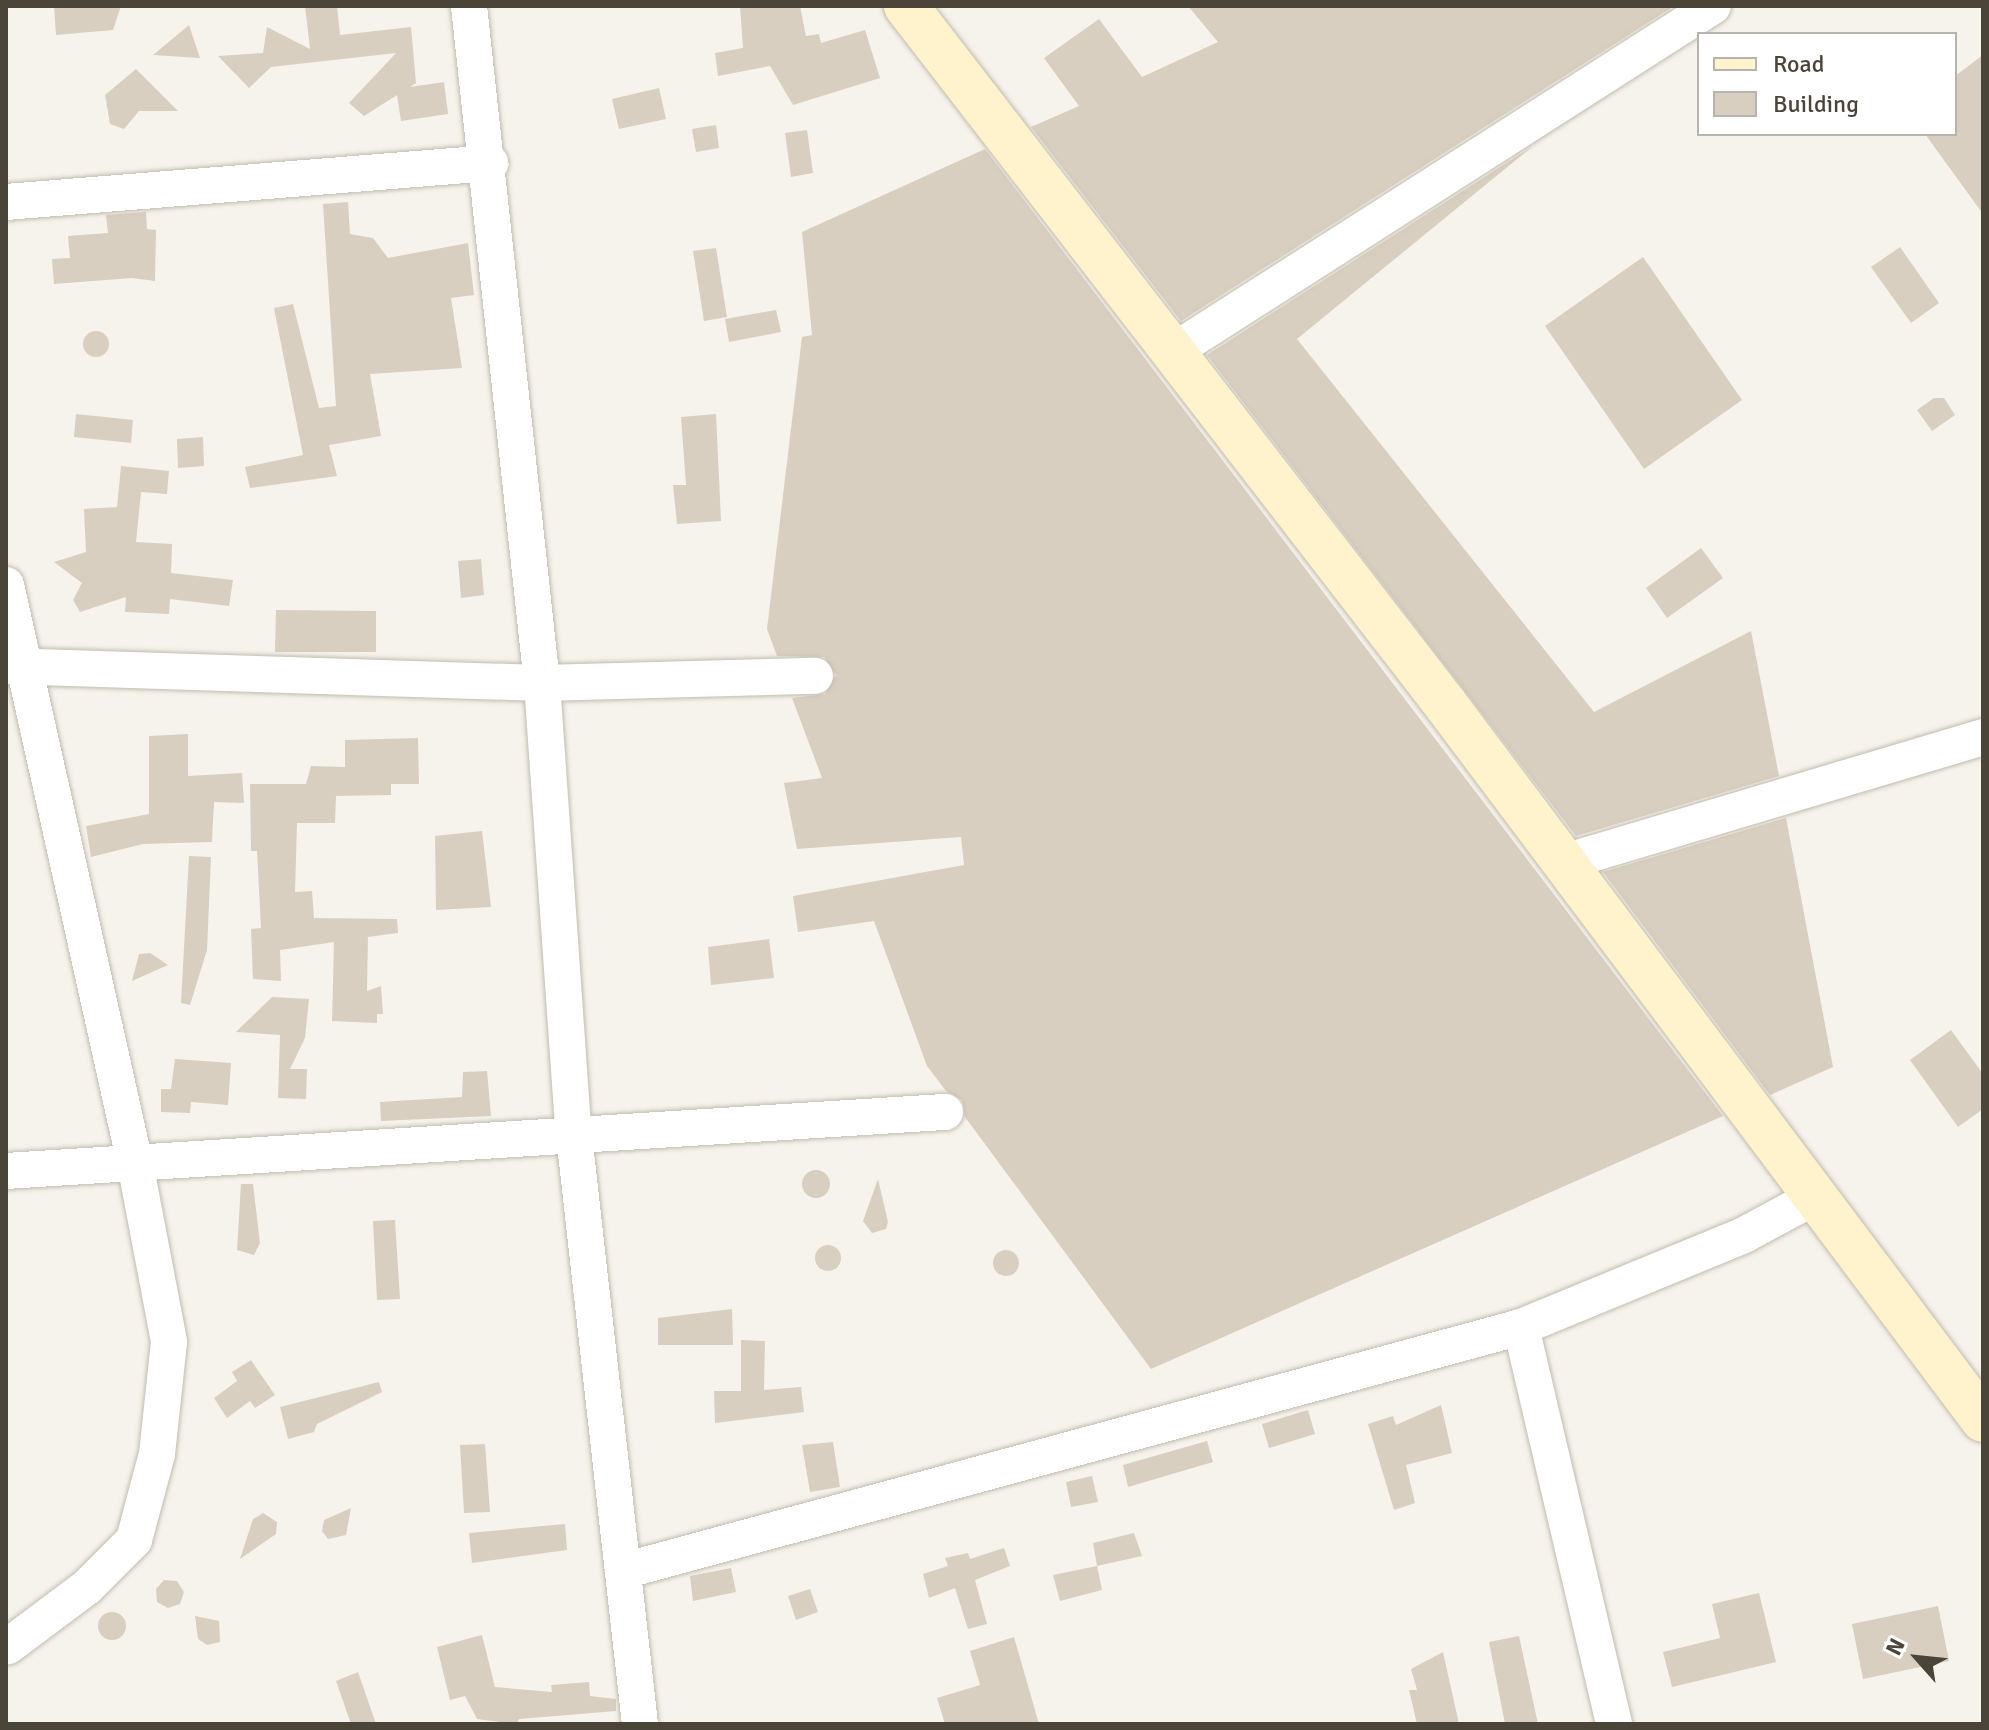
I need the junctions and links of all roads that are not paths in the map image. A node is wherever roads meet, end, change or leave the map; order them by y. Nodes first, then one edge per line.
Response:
1 (469, 6) edge
2 (906, 6) edge
3 (1713, 6) edge
4 (490, 163) junction
5 (6, 202) edge
6 (1172, 352) junction
7 (6, 585) edge
8 (15, 666) edge
9 (815, 676) dead end
10 (542, 683) junction
11 (1983, 737) edge
12 (1564, 862) junction
13 (945, 1112) dead end
14 (574, 1135) junction
15 (135, 1163) junction
16 (6, 1171) edge
17 (1815, 1197) junction
18 (1521, 1327) junction
19 (1983, 1420) edge
20 (623, 1571) junction
21 (8, 1646) dead end
22 (640, 1724) edge
23 (1614, 1724) edge

1 - 4 street
2 - 6 main road
3 - 6 street
4 - 5 street
4 - 10 street
6 - 12 main road
7 - 8 street
8 - 10 street
8 - 15 street
9 - 10 street
10 - 14 street
11 - 12 street
12 - 17 main road
13 - 14 street
14 - 15 street
14 - 20 street
15 - 16 street
15 - 21 street
17 - 18 street
17 - 19 main road
18 - 20 street
18 - 23 street
20 - 22 street

